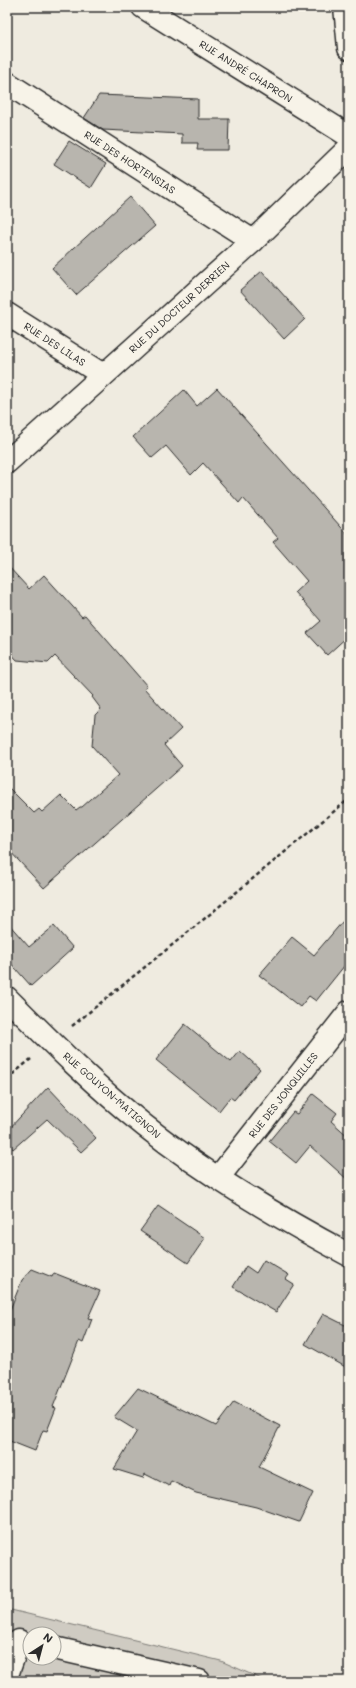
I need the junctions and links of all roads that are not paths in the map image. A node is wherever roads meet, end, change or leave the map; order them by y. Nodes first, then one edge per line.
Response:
1 (143, 7) edge
2 (345, 7) edge
3 (349, 48) edge
4 (7, 83) edge
5 (349, 136) edge
6 (349, 148) edge
7 (253, 241) junction
8 (7, 314) edge
9 (103, 375) junction
10 (7, 462) edge
11 (7, 998) edge
12 (349, 1012) edge
13 (218, 1178) junction
14 (349, 1256) edge
15 (19, 1640) edge
16 (62, 1650) edge
17 (7, 1675) edge
18 (199, 1681) edge

1 - 5 street, RUE ANDRÉ CHAPRON
2 - 3 street
4 - 7 street, RUE DES HORTENSIAS
6 - 7 street, RUE DU DOCTEUR DERRIEN
7 - 9 street, RUE DU DOCTEUR DERRIEN
8 - 9 street, RUE DES LILAS
9 - 10 street, RUE DU DOCTEUR DERRIEN
11 - 13 street, RUE GOUYON-MATIGNON
12 - 13 street, RUE DES JONQUILLES
13 - 14 street, RUE GOUYON-MATIGNON
15 - 17 street
16 - 18 street

